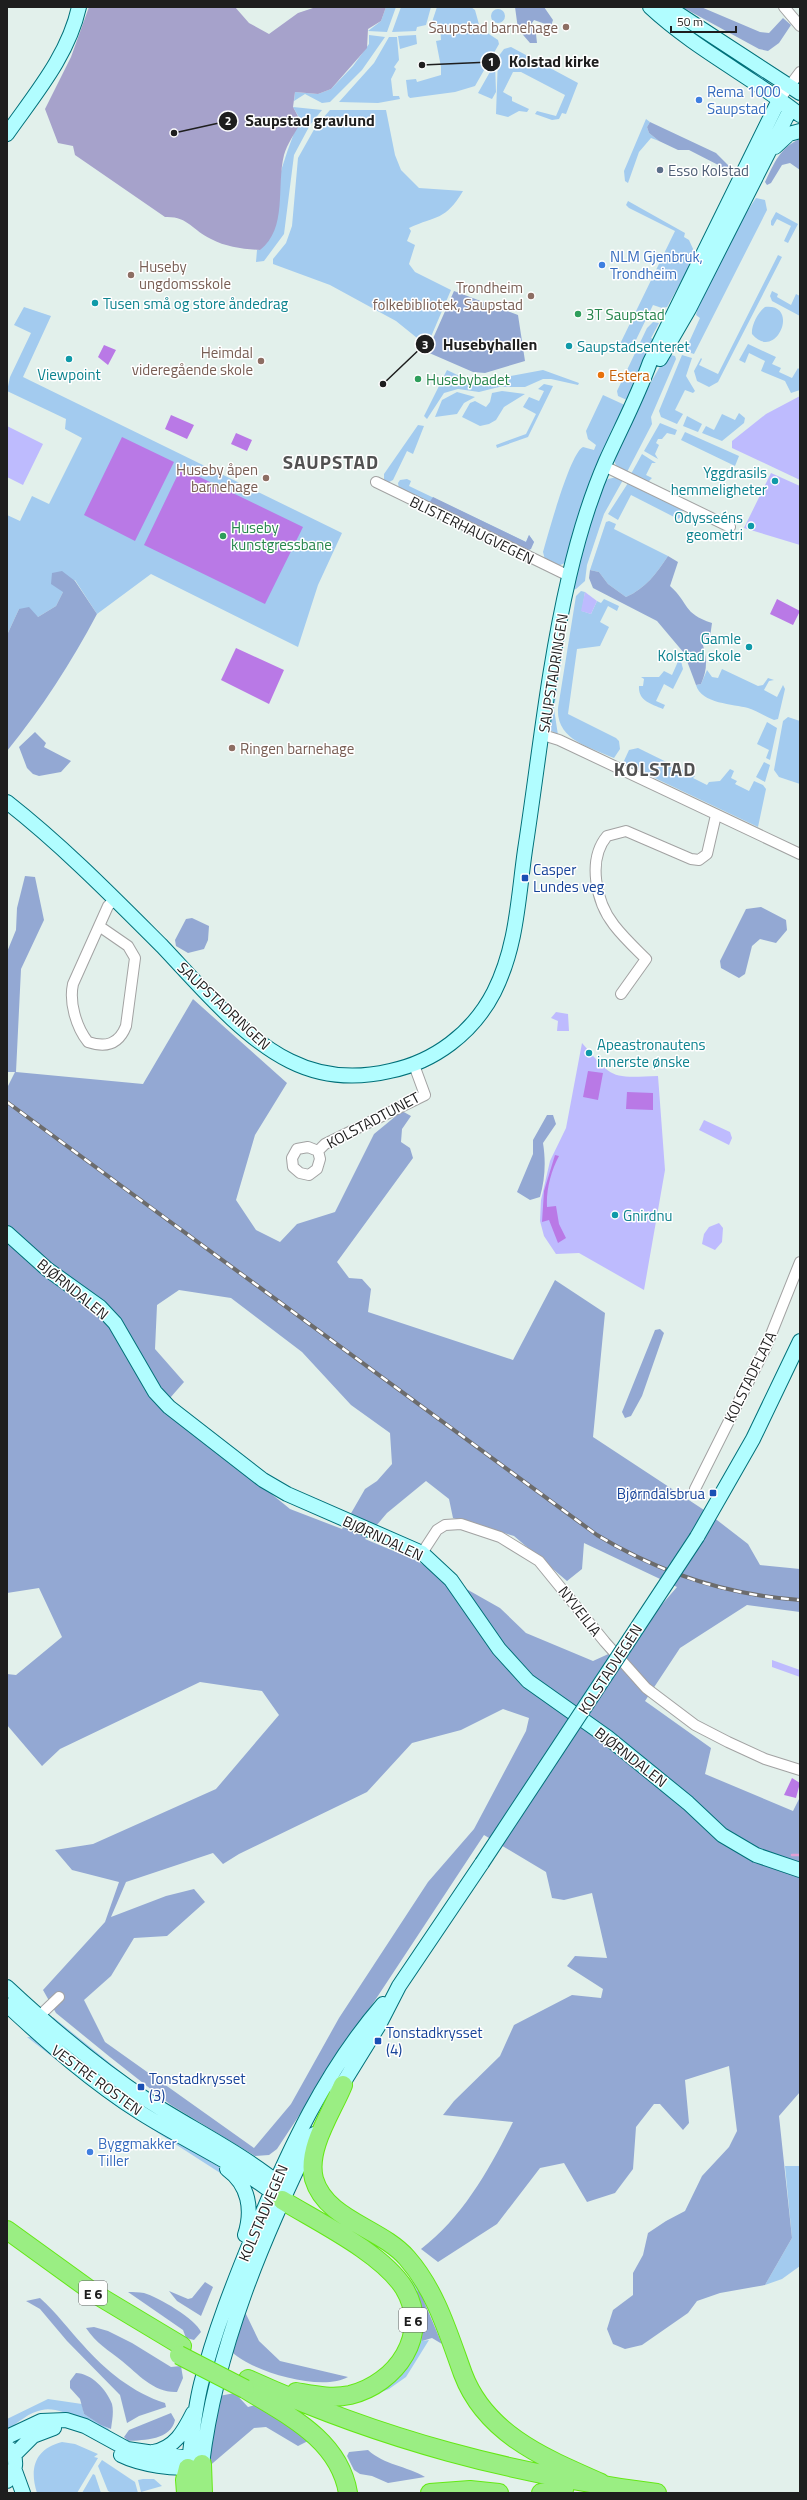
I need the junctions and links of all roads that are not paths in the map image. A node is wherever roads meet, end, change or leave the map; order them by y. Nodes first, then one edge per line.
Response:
1 (79, 7) edge
2 (650, 7) edge
3 (668, 7) edge
4 (784, 7) edge
5 (800, 26) edge
6 (800, 72) edge
7 (796, 91) edge
8 (790, 107) edge
9 (11, 119) edge
10 (800, 131) edge
11 (7, 134) edge
12 (770, 152) junction
13 (641, 388) junction
14 (604, 466) junction
15 (376, 482) dead end
16 (730, 527) dead end
17 (569, 576) junction
18 (542, 735) junction
19 (7, 802) edge
20 (716, 815) junction
21 (800, 854) edge
22 (115, 900) junction
23 (99, 926) junction
24 (621, 994) dead end
25 (414, 1065) junction
26 (318, 1151) dead end
27 (7, 1233) edge
28 (800, 1262) edge
29 (800, 1341) edge
30 (695, 1489) dead end
31 (422, 1553) junction
32 (800, 1770) edge
33 (800, 1870) edge
34 (399, 1986) junction
35 (7, 1987) edge
36 (59, 1997) dead end
37 (7, 2004) edge
38 (34, 2020) junction
39 (343, 2085) junction
40 (212, 2155) junction
41 (279, 2191) junction
42 (7, 2230) edge
43 (7, 2245) edge
44 (239, 2270) junction
45 (419, 2277) junction
46 (181, 2351) junction
47 (247, 2384) junction
48 (273, 2390) junction
49 (196, 2407) junction
50 (7, 2437) edge
51 (11, 2450) edge
52 (149, 2452) junction
53 (193, 2464) junction
54 (11, 2476) edge
55 (601, 2483) junction
56 (571, 2492) edge
57 (23, 2493) edge
58 (186, 2493) edge
59 (204, 2493) edge
60 (348, 2493) edge
61 (430, 2493) edge
62 (499, 2493) edge
63 (541, 2493) edge
64 (657, 2493) edge

1 - 9 main road
2 - 8 main road
3 - 7 main road
4 - 5 street
6 - 7 street
7 - 8 street
8 - 12 main road, SAUPSTADRINGEN
8 - 13 main road, SAUPSTADRINGEN
9 - 11 main road
10 - 12 main road, SAUPSTADRINGEN
12 - 13 main road, SAUPSTADRINGEN
13 - 14 main road, SAUPSTADRINGEN
14 - 16 street
14 - 17 main road, SAUPSTADRINGEN
15 - 17 street, BLISTERHAUGVEGEN
17 - 18 main road, SAUPSTADRINGEN
18 - 20 street
18 - 25 main road, SAUPSTADRINGEN
19 - 22 main road, SAUPSTADRINGEN
20 - 21 street
20 - 24 street
22 - 23 street
22 - 25 main road, SAUPSTADRINGEN
23 - 23 street
25 - 26 street, KOLSTADTUNET
27 - 31 main road, BJØRNDALEN
28 - 30 street, KOLSTADFLATA
29 - 34 main road, KOLSTADVEGEN, bridge
31 - 32 street, NYVEILIA
31 - 33 main road, BJØRNDALEN
34 - 39 main road, KOLSTADVEGEN
34 - 41 main road, KOLSTADVEGEN
35 - 38 main road, VESTRE ROSTEN
36 - 38 street
37 - 38 main road, VESTRE ROSTEN
38 - 40 main road, VESTRE ROSTEN
38 - 41 main road, VESTRE ROSTEN
39 - 41 main road, KOLSTADVEGEN
39 - 45 highway, E 6
40 - 41 main road, VESTRE ROSTEN
40 - 44 main road, VESTRE ROSTEN
41 - 44 main road, KOLSTADVEGEN
41 - 45 highway, E 6
41 - 48 highway, E 6
41 - 53 main road, KOLSTADVEGEN
42 - 46 highway, E 6
43 - 46 highway, E 6
44 - 49 main road, KOLSTADVEGEN
45 - 55 highway, E 6
46 - 47 highway, E 6, bridge
47 - 48 highway, E 6
47 - 56 highway, E 6
47 - 60 highway, E 6
48 - 55 highway, E 6
49 - 52 main road
49 - 53 main road, KOLSTADVEGEN
50 - 52 main road
51 - 53 main road
51 - 54 main road
52 - 53 main road
53 - 58 highway
53 - 59 highway
54 - 57 main road
55 - 64 highway, E 6
56 - 63 highway, E 6
61 - 62 highway

